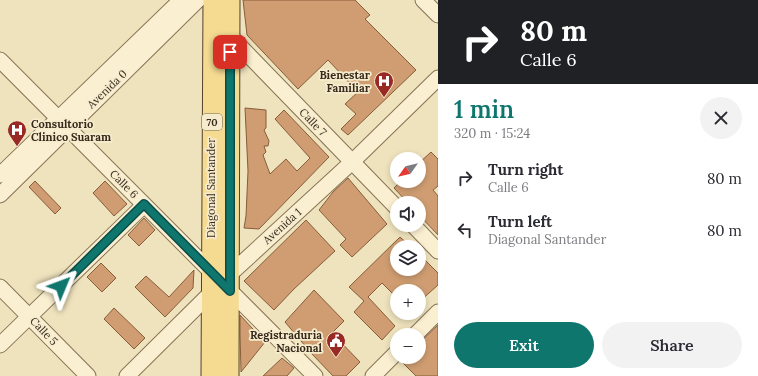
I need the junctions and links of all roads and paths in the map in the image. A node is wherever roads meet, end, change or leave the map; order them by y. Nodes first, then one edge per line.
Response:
1 (181, 0) edge
2 (198, 0) edge
3 (212, 0) edge
4 (230, 0) edge
5 (423, 0) edge
6 (438, 15) edge
7 (230, 36) junction
8 (0, 60) edge
9 (438, 78) edge
10 (63, 123) junction
11 (352, 162) junction
12 (0, 175) edge
13 (0, 195) edge
14 (390, 201) edge
15 (144, 204) junction
16 (420, 232) edge
17 (438, 251) edge
18 (220, 283) junction
19 (0, 287) edge
20 (438, 312) edge
21 (29, 316) junction
22 (422, 328) edge
23 (0, 345) edge
24 (390, 359) edge
25 (88, 376) edge
26 (127, 376) edge
27 (211, 376) edge
28 (229, 376) edge
29 (315, 376) edge
30 (373, 376) edge

1 - 10 street, Avenida 0
2 - 10 street, Avenida 0
3 - 18 main road, Diagonal Santander / 70
4 - 7 main road, Diagonal Santander / 70
5 - 6 street
7 - 11 street, Calle 7
7 - 18 main road, Diagonal Santander / 70
8 - 10 street, Calle 6
9 - 11 street, Avenida 1
10 - 12 street, Avenida 0
10 - 13 street, Avenida 0
10 - 15 street, Calle 6
11 - 14 street, Calle 7
11 - 18 street, Avenida 1
15 - 18 street, Calle 6
15 - 21 street
16 - 17 street
18 - 26 street, Avenida 1
18 - 27 main road, Diagonal Santander / 70
18 - 28 main road, Diagonal Santander / 70
18 - 29 street, Calle 6
19 - 21 street, Calle 5
20 - 22 street
21 - 23 street
21 - 25 street, Calle 5
24 - 30 street

